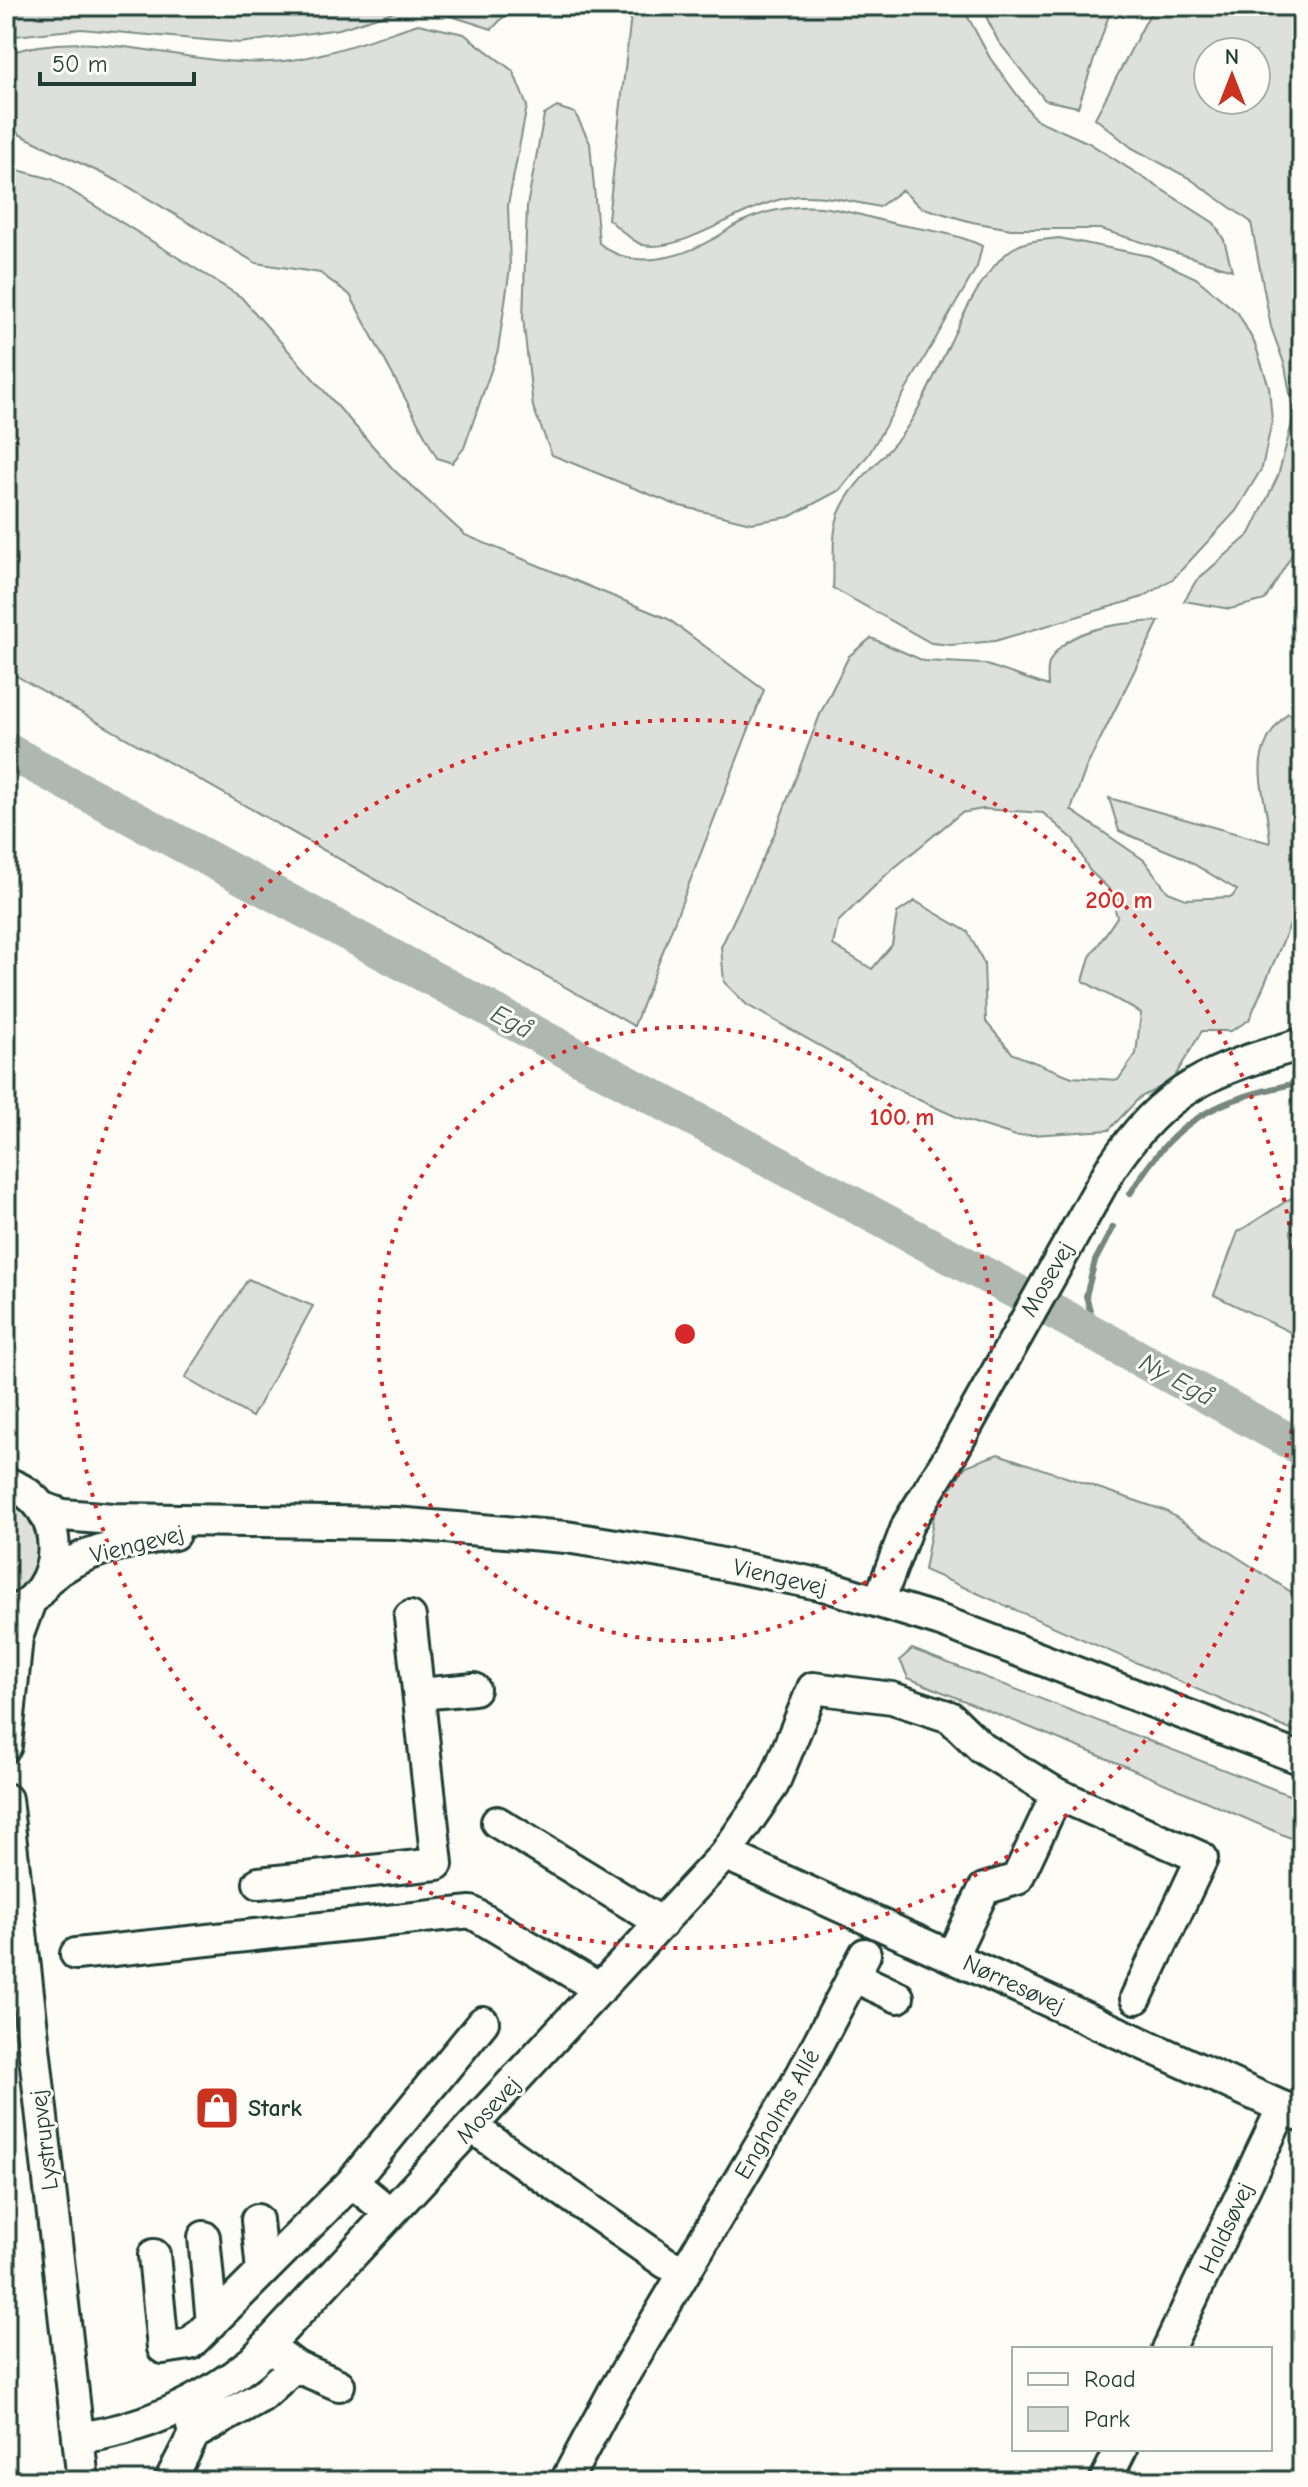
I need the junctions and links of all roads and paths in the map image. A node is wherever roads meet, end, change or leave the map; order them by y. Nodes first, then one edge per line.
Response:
1 (1302, 1044) edge
2 (18, 1488) edge
3 (231, 1523) junction
4 (48, 1579) junction
5 (879, 1601) junction
6 (18, 1609) edge
7 (410, 1617) dead end
8 (474, 1689) dead end
9 (419, 1694) junction
10 (6, 1746) edge
11 (1302, 1759) edge
12 (1057, 1794) junction
13 (6, 1799) edge
14 (497, 1822) dead end
15 (725, 1854) junction
16 (259, 1883) dead end
17 (662, 1923) junction
18 (76, 1954) dead end
19 (952, 1956) junction
20 (600, 1989) junction
21 (898, 1997) dead end
22 (1136, 1998) dead end
23 (483, 2022) dead end
24 (1292, 2111) edge
25 (472, 2127) junction
26 (352, 2182) junction
27 (390, 2213) junction
28 (257, 2220) dead end
29 (204, 2237) dead end
30 (154, 2255) dead end
31 (685, 2271) junction
32 (262, 2272) junction
33 (212, 2323) junction
34 (268, 2346) junction
35 (1169, 2347) edge
36 (295, 2366) junction
37 (339, 2385) dead end
38 (191, 2420) junction
39 (78, 2438) junction
40 (1120, 2451) edge
41 (83, 2481) edge
42 (170, 2481) edge
43 (566, 2481) edge
44 (1105, 2481) edge

1 - 5 street, Mosevej
2 - 3 street, Viengevej
2 - 4 street
3 - 4 street, Viengevej
3 - 5 street, Viengevej
4 - 6 street
5 - 11 street, Viengevej
6 - 10 street
7 - 9 street
8 - 9 street
9 - 16 street
12 - 15 street, Mosevej
12 - 19 street
12 - 22 street
13 - 39 street, Lystrupvej
14 - 17 street
15 - 17 street, Mosevej
15 - 19 street, Nørresøvej
17 - 20 street, Mosevej
18 - 20 street
19 - 24 street, Nørresøvej
20 - 25 street, Mosevej
21 - 31 street, Engholms Allé
23 - 26 street
24 - 35 street, Haldsøvej
25 - 27 street, Mosevej
25 - 31 street
26 - 27 street
26 - 32 street
27 - 34 street, Mosevej
28 - 32 street
29 - 33 street
30 - 33 street
31 - 43 street, Engholms Allé
32 - 33 street
34 - 36 street
34 - 38 street, Mosevej
36 - 37 street
36 - 38 street
38 - 39 street, Mosevej
38 - 42 street
39 - 41 street, Lystrupvej
40 - 44 street

